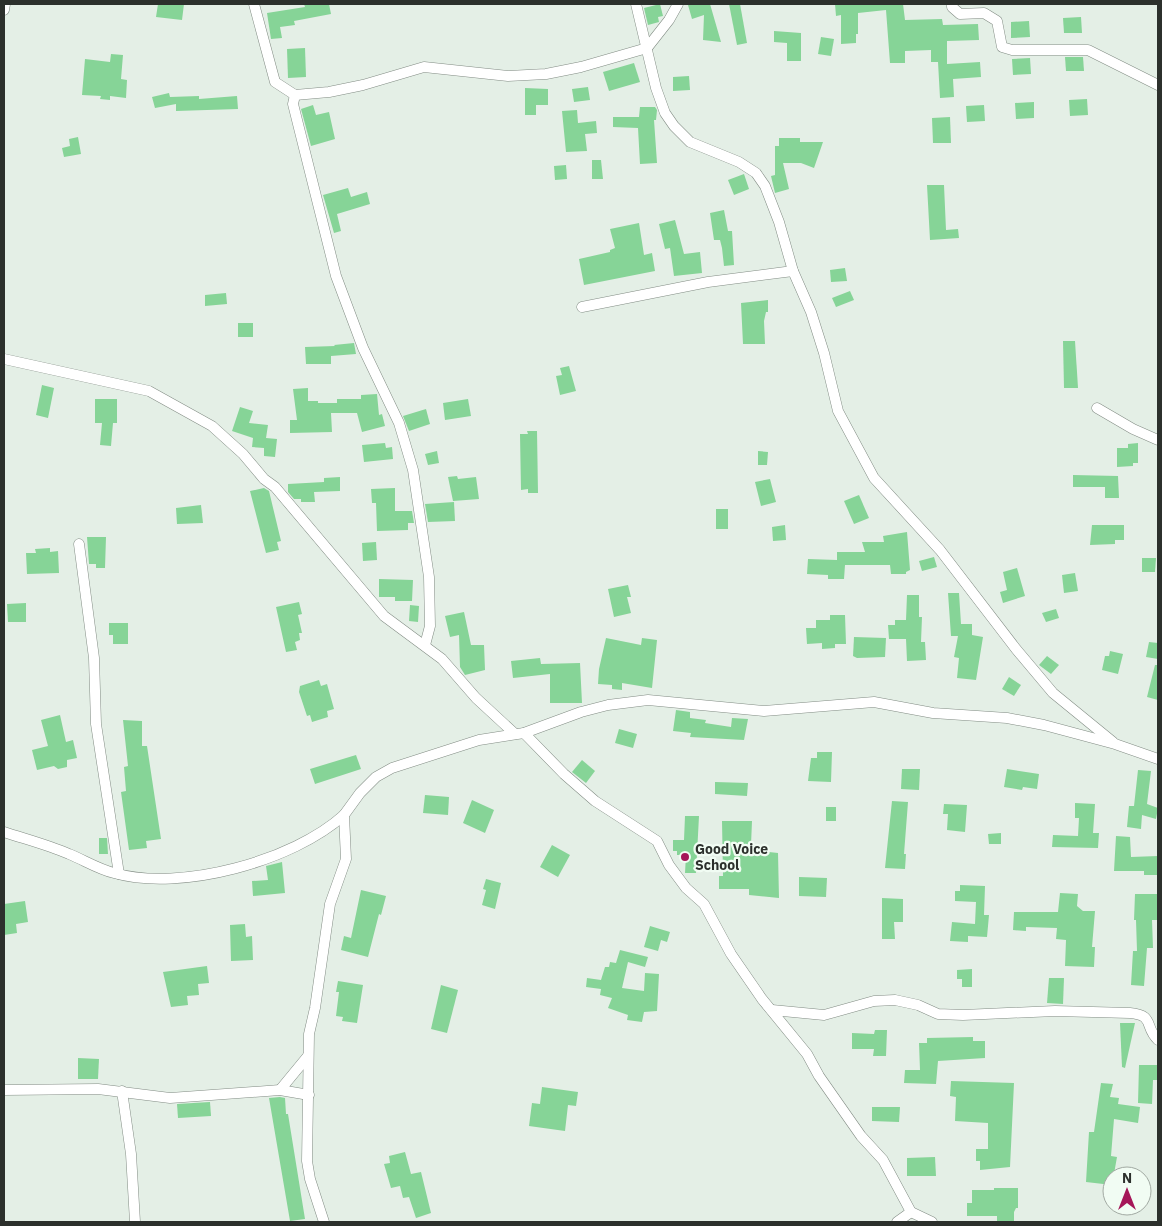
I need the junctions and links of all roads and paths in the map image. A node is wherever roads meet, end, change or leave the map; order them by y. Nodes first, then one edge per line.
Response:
1 (4, 4) edge
2 (254, 4) edge
3 (636, 4) edge
4 (678, 4) edge
5 (952, 4) edge
6 (4, 10) edge
7 (647, 48) junction
8 (1158, 85) edge
9 (295, 95) junction
10 (793, 271) junction
11 (582, 307) dead end
12 (4, 359) edge
13 (1097, 408) dead end
14 (1158, 440) edge
15 (79, 544) dead end
16 (425, 645) junction
17 (520, 733) junction
18 (1115, 744) junction
19 (1158, 759) edge
20 (344, 815) junction
21 (4, 832) edge
22 (119, 874) junction
23 (772, 1010) junction
24 (1158, 1040) edge
25 (308, 1056) junction
26 (4, 1090) edge
27 (280, 1090) junction
28 (122, 1091) junction
29 (309, 1096) junction
30 (911, 1212) junction
31 (135, 1222) edge
32 (324, 1222) edge
33 (897, 1222) edge
34 (932, 1222) edge

1 - 6 street
2 - 9 street
3 - 7 street
4 - 7 street
5 - 8 street
7 - 9 street
7 - 10 street
9 - 16 street
10 - 11 street
10 - 18 street
12 - 16 street
13 - 14 street
15 - 22 street
16 - 17 street
17 - 18 street
17 - 20 street
17 - 23 street
18 - 19 street
20 - 22 street
20 - 25 street
21 - 22 street
23 - 24 street
23 - 30 street
25 - 27 street
25 - 29 street
26 - 28 street
27 - 28 street
27 - 29 street
28 - 31 street
29 - 32 street
30 - 33 street
30 - 34 street

